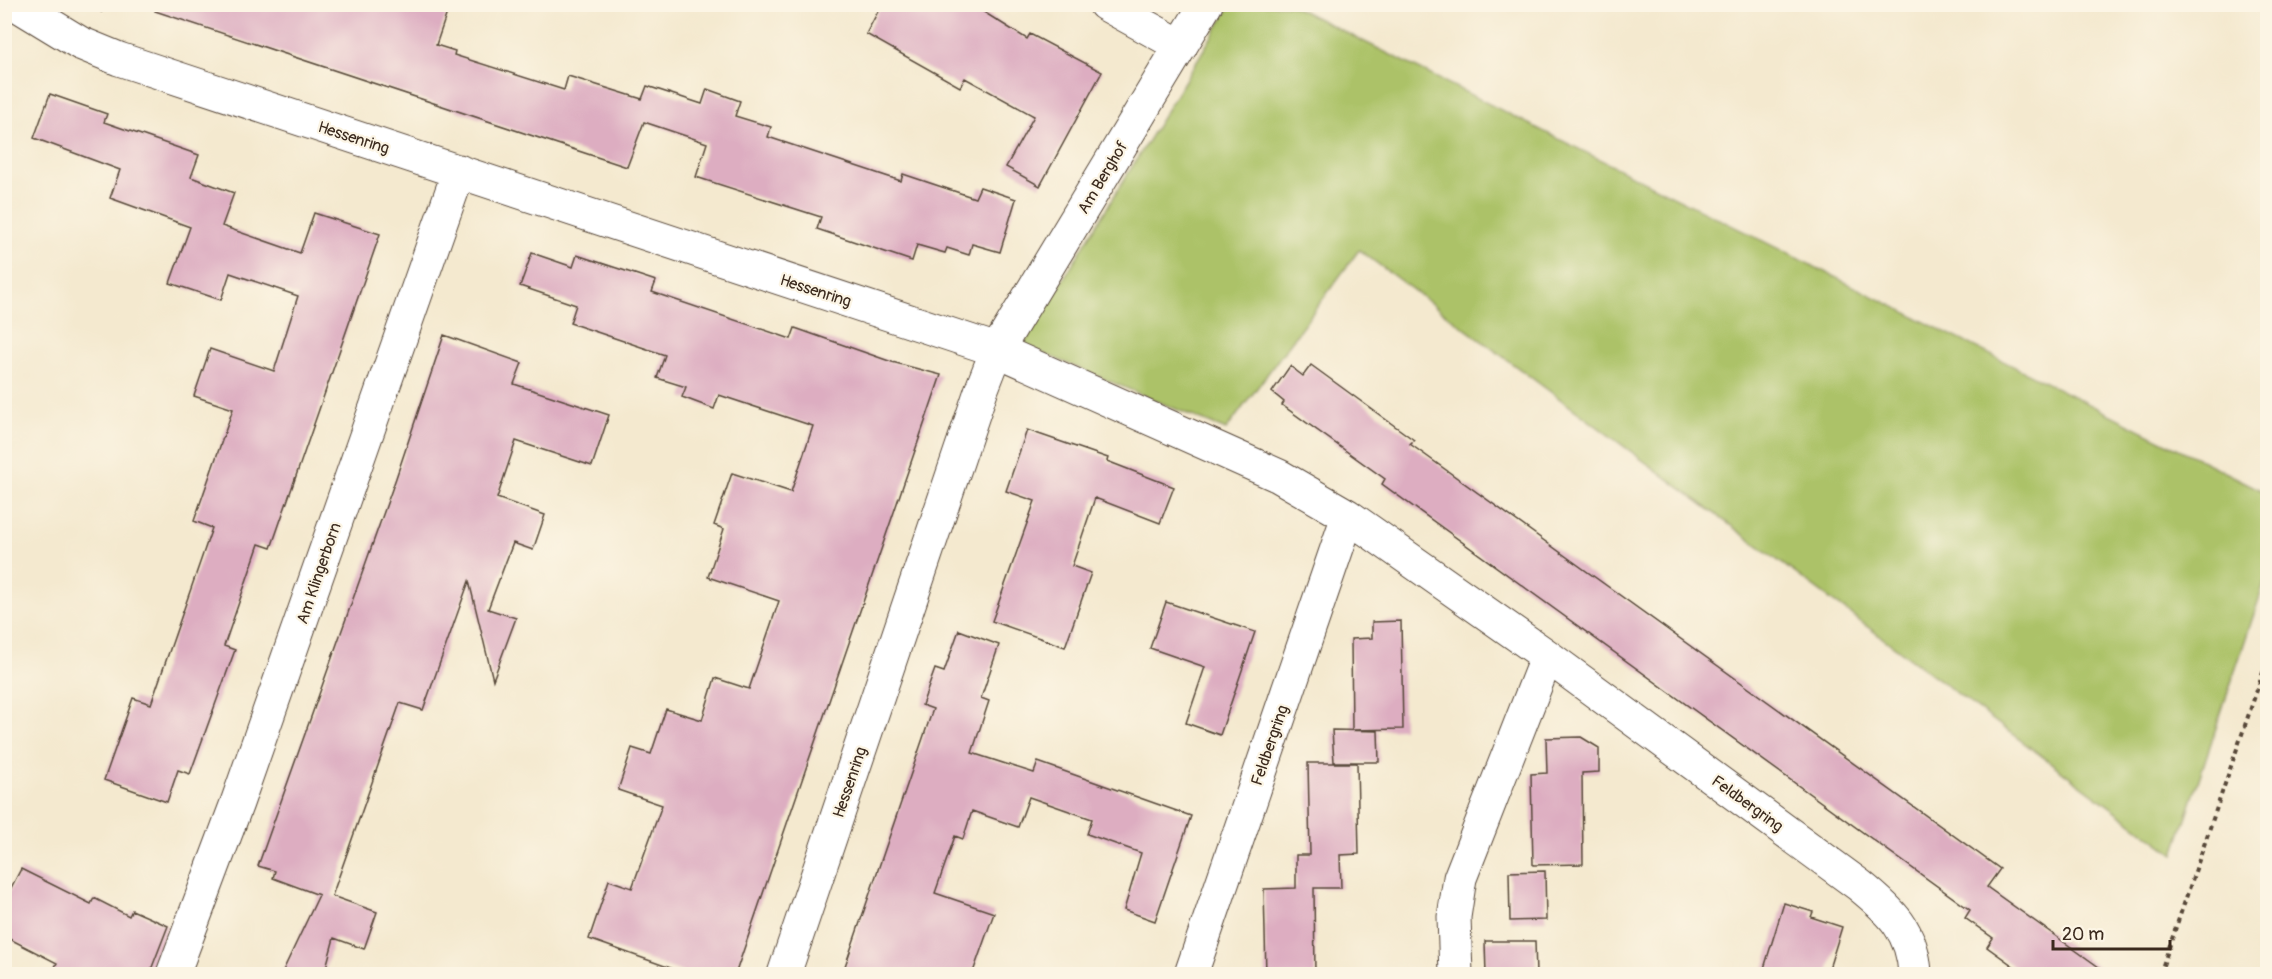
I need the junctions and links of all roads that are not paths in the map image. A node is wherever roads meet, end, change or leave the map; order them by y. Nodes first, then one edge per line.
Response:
1 (15, 4) edge
2 (1104, 4) edge
3 (1206, 4) edge
4 (1181, 46) junction
5 (459, 171) junction
6 (997, 350) junction
7 (1348, 516) junction
8 (1547, 656) junction
9 (173, 975) edge
10 (784, 975) edge
11 (1191, 975) edge
12 (1456, 975) edge
13 (1915, 975) edge

1 - 5 street, Hessenring
2 - 4 street
3 - 4 street, Am Berghof
4 - 6 street, Am Berghof
5 - 6 street, Hessenring
5 - 9 street, Am Klingerborn
6 - 7 street, Feldbergring
6 - 10 street, Hessenring
7 - 8 street, Feldbergring
7 - 11 street, Feldbergring
8 - 12 street
8 - 13 street, Feldbergring

